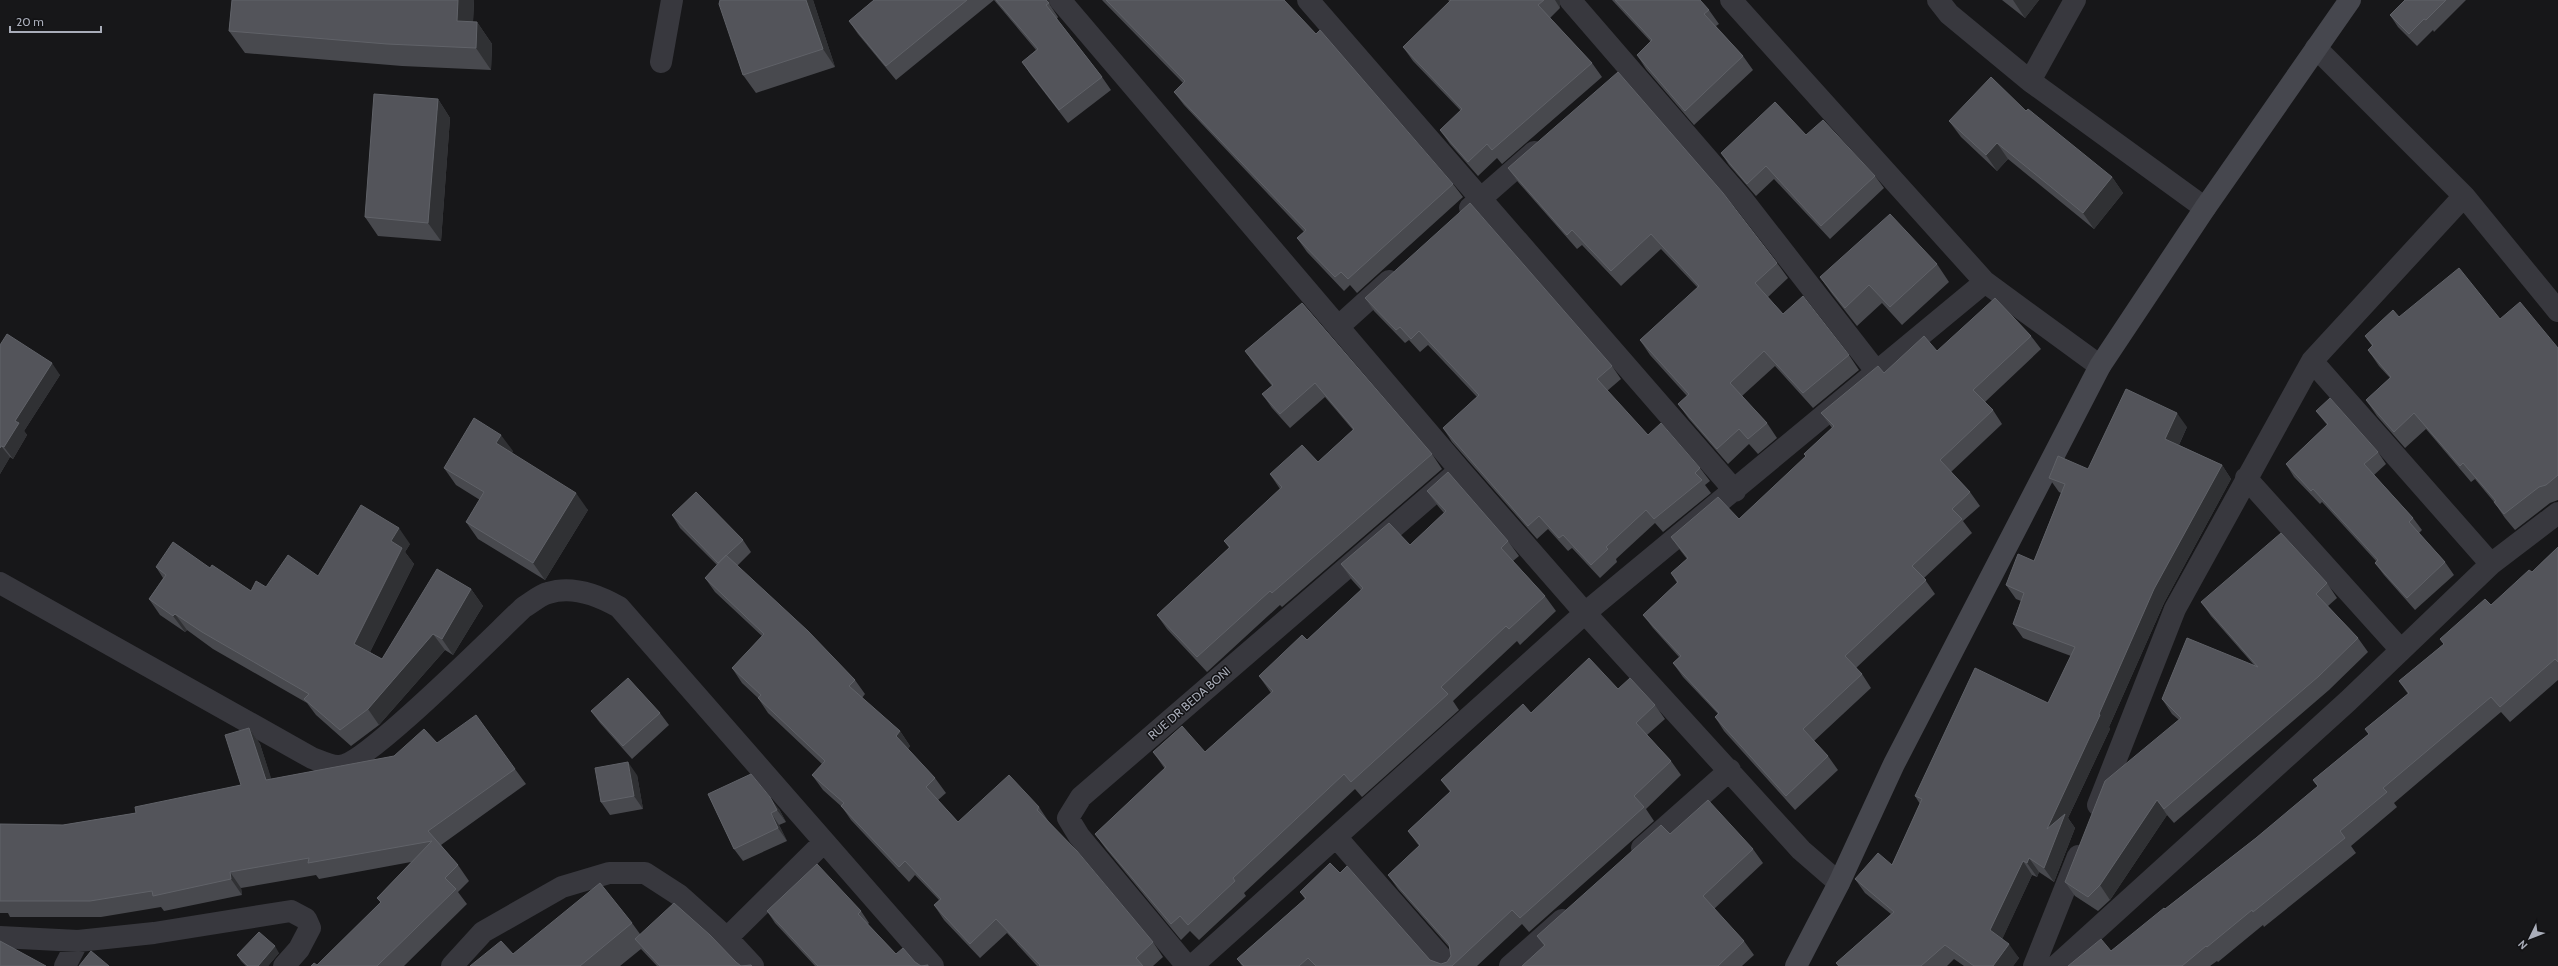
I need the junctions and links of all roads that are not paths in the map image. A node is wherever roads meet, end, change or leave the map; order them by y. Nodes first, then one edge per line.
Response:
1 (672, 0) edge
2 (1060, 0) edge
3 (1308, 0) edge
4 (1570, 0) edge
5 (1731, 0) edge
6 (1938, 0) edge
7 (2075, 0) edge
8 (2350, 0) edge
9 (2316, 48) junction
10 (661, 62) dead end
11 (1630, 69) junction
12 (2030, 81) junction
13 (1612, 85) edge
14 (1552, 136) edge
15 (2464, 196) junction
16 (1481, 198) junction
17 (2205, 208) junction
18 (1452, 224) edge
19 (1407, 265) edge
20 (1985, 282) junction
21 (2558, 311) edge
22 (1338, 328) junction
23 (2312, 361) junction
24 (2100, 366) junction
25 (1876, 371) junction
26 (1460, 470) junction
27 (2246, 478) junction
28 (1735, 491) junction
29 (2558, 513) edge
30 (2490, 564) junction
31 (0, 583) edge
32 (1585, 613) junction
33 (2401, 650) junction
34 (1730, 770) junction
35 (1336, 838) junction
36 (824, 842) junction
37 (1625, 863) edge
38 (1840, 883) junction
39 (1579, 904) edge
40 (0, 937) edge
41 (727, 938) junction
42 (78, 940) junction
43 (65, 966) edge
44 (284, 966) edge
45 (452, 966) edge
46 (753, 966) edge
47 (933, 966) edge
48 (1187, 966) edge
49 (1192, 966) edge
50 (1449, 966) edge
51 (1510, 966) edge
52 (1796, 966) edge
53 (2034, 966) edge
54 (2056, 966) edge

1 - 10 street
2 - 22 street
3 - 16 street
4 - 11 street
5 - 20 street
6 - 12 street
7 - 12 street
8 - 9 street
9 - 15 street
9 - 17 street
11 - 13 street
11 - 25 street
12 - 17 street
14 - 16 street
15 - 21 street
15 - 23 street
16 - 18 street
16 - 28 street
17 - 24 street
19 - 22 street
20 - 24 street
20 - 25 street
22 - 26 street
23 - 27 street
23 - 30 street
24 - 38 street
25 - 28 street
26 - 32 street
26 - 48 street, RUE DR BEDA BONI
27 - 33 street
27 - 53 street
28 - 32 street
29 - 30 street
30 - 33 street
31 - 36 street
32 - 34 street
32 - 35 street
33 - 54 street
34 - 37 street
34 - 38 street
35 - 49 street
35 - 50 street
36 - 41 street
36 - 47 street
38 - 52 street
39 - 51 street
40 - 42 street
41 - 45 street
41 - 46 street
42 - 43 street
42 - 44 street

